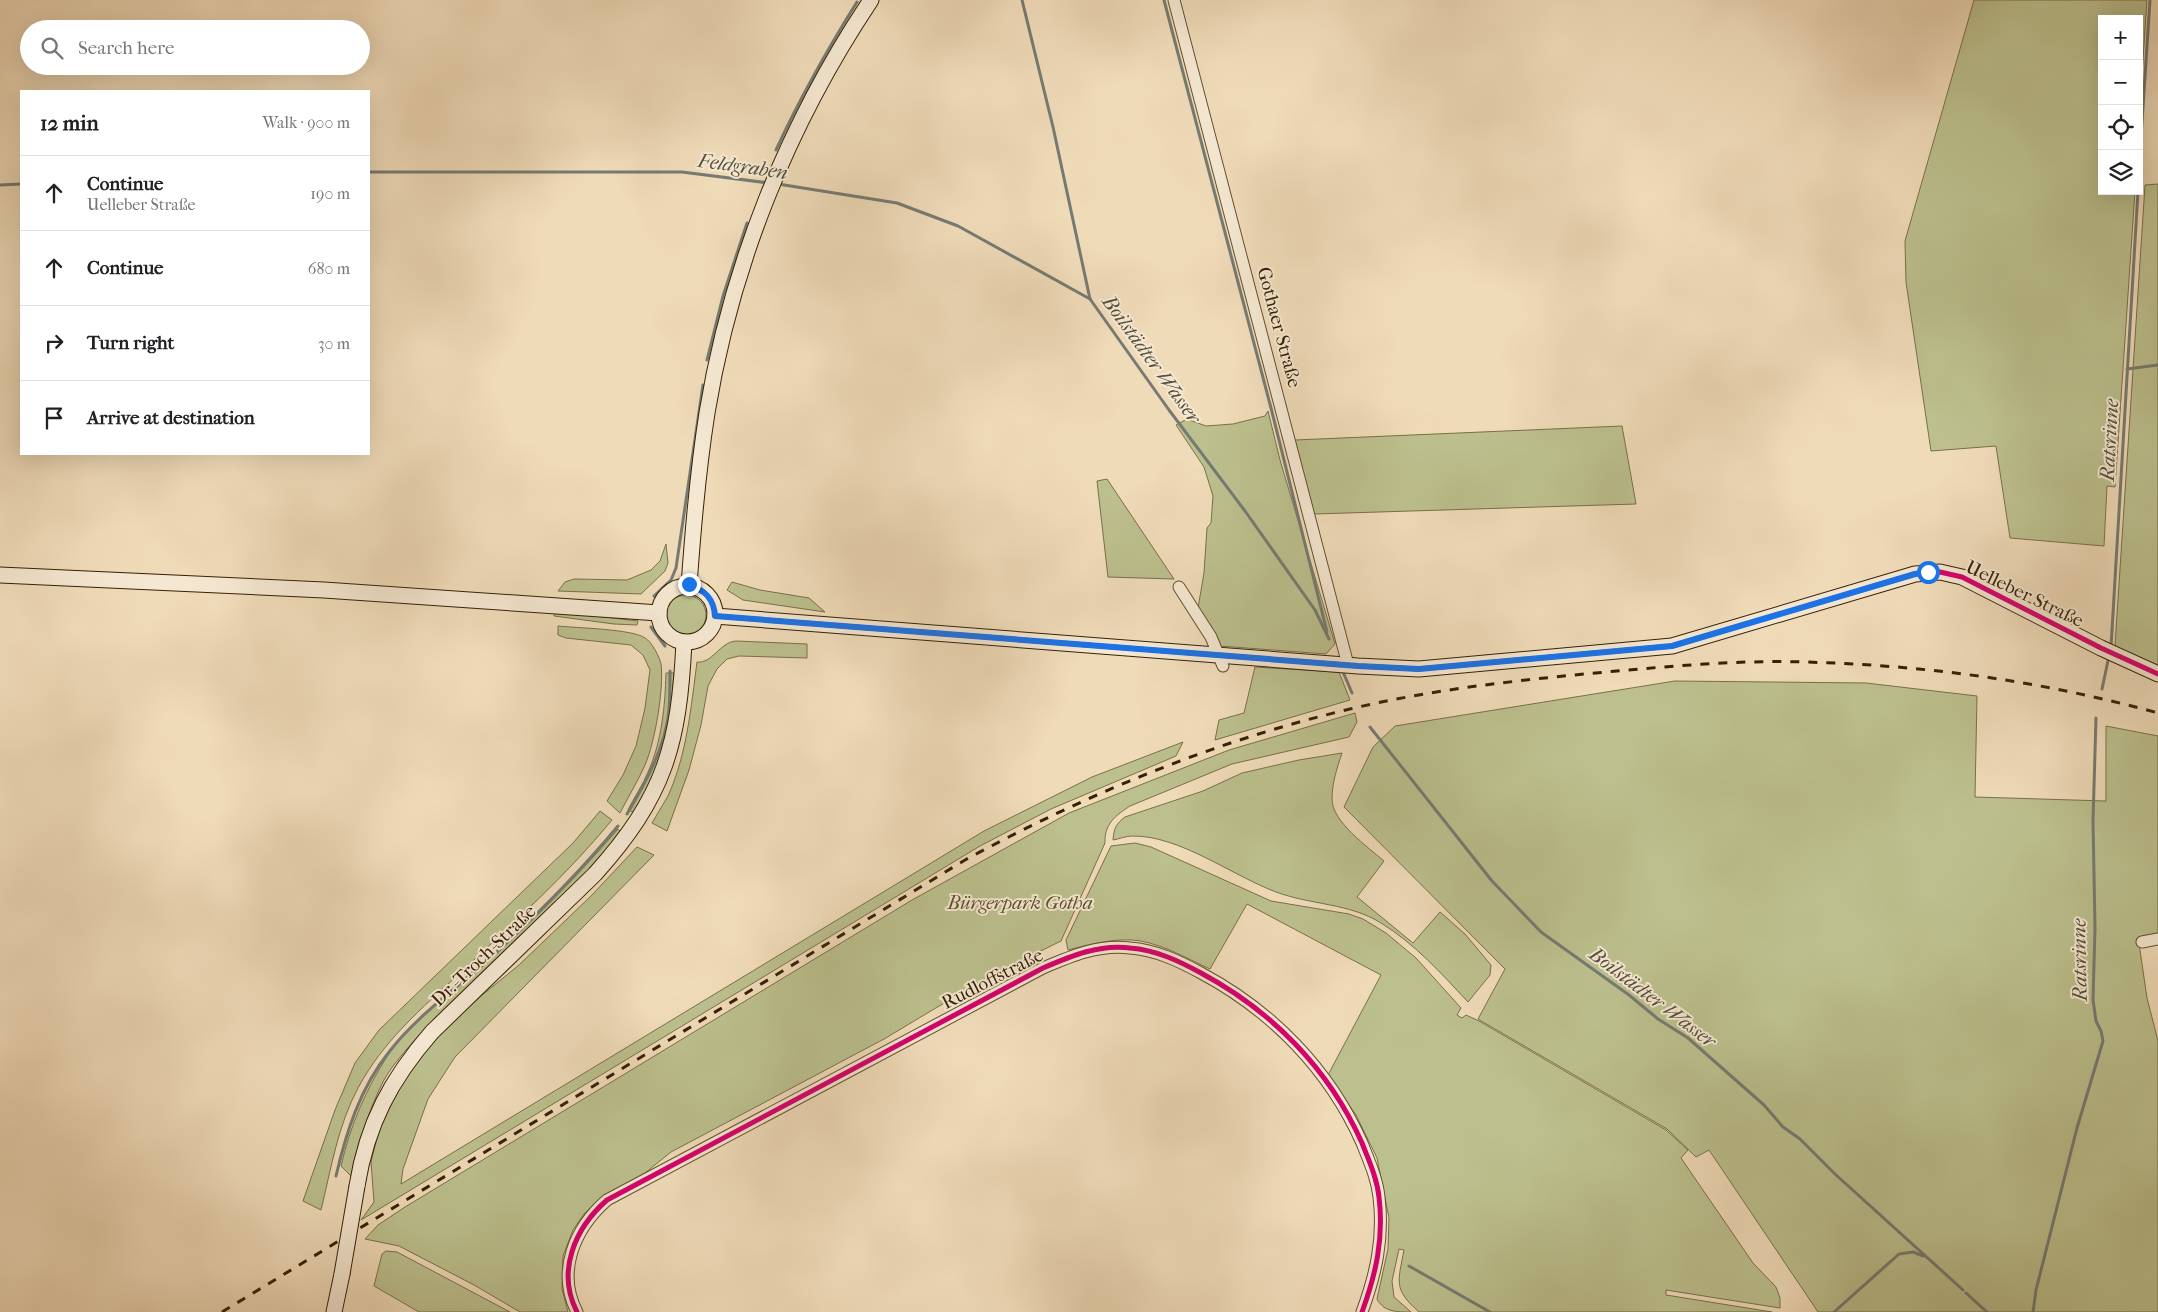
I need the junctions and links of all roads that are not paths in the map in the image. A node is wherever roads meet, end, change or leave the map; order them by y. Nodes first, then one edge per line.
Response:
1 (871, 0) edge
2 (1174, 0) edge
3 (0, 575) edge
4 (689, 586) junction
5 (1179, 587) dead end
6 (659, 613) junction
7 (715, 616) junction
8 (684, 642) junction
9 (1220, 660) junction
10 (1348, 665) junction
11 (2158, 674) edge
12 (2158, 939) edge
13 (2142, 942) dead end
14 (334, 1312) edge
15 (577, 1312) edge
16 (1362, 1312) edge

1 - 4 street
2 - 10 street, Gothaer Straße
3 - 6 street
4 - 6 street
4 - 7 street
5 - 9 street
6 - 8 street
7 - 8 street
7 - 9 street, Uelleber Straße
8 - 14 street, Dr.-Troch-Straße, bridge
9 - 10 street, Uelleber Straße
10 - 11 street, Uelleber Straße
12 - 13 street
15 - 16 street, Rudloffstraße

